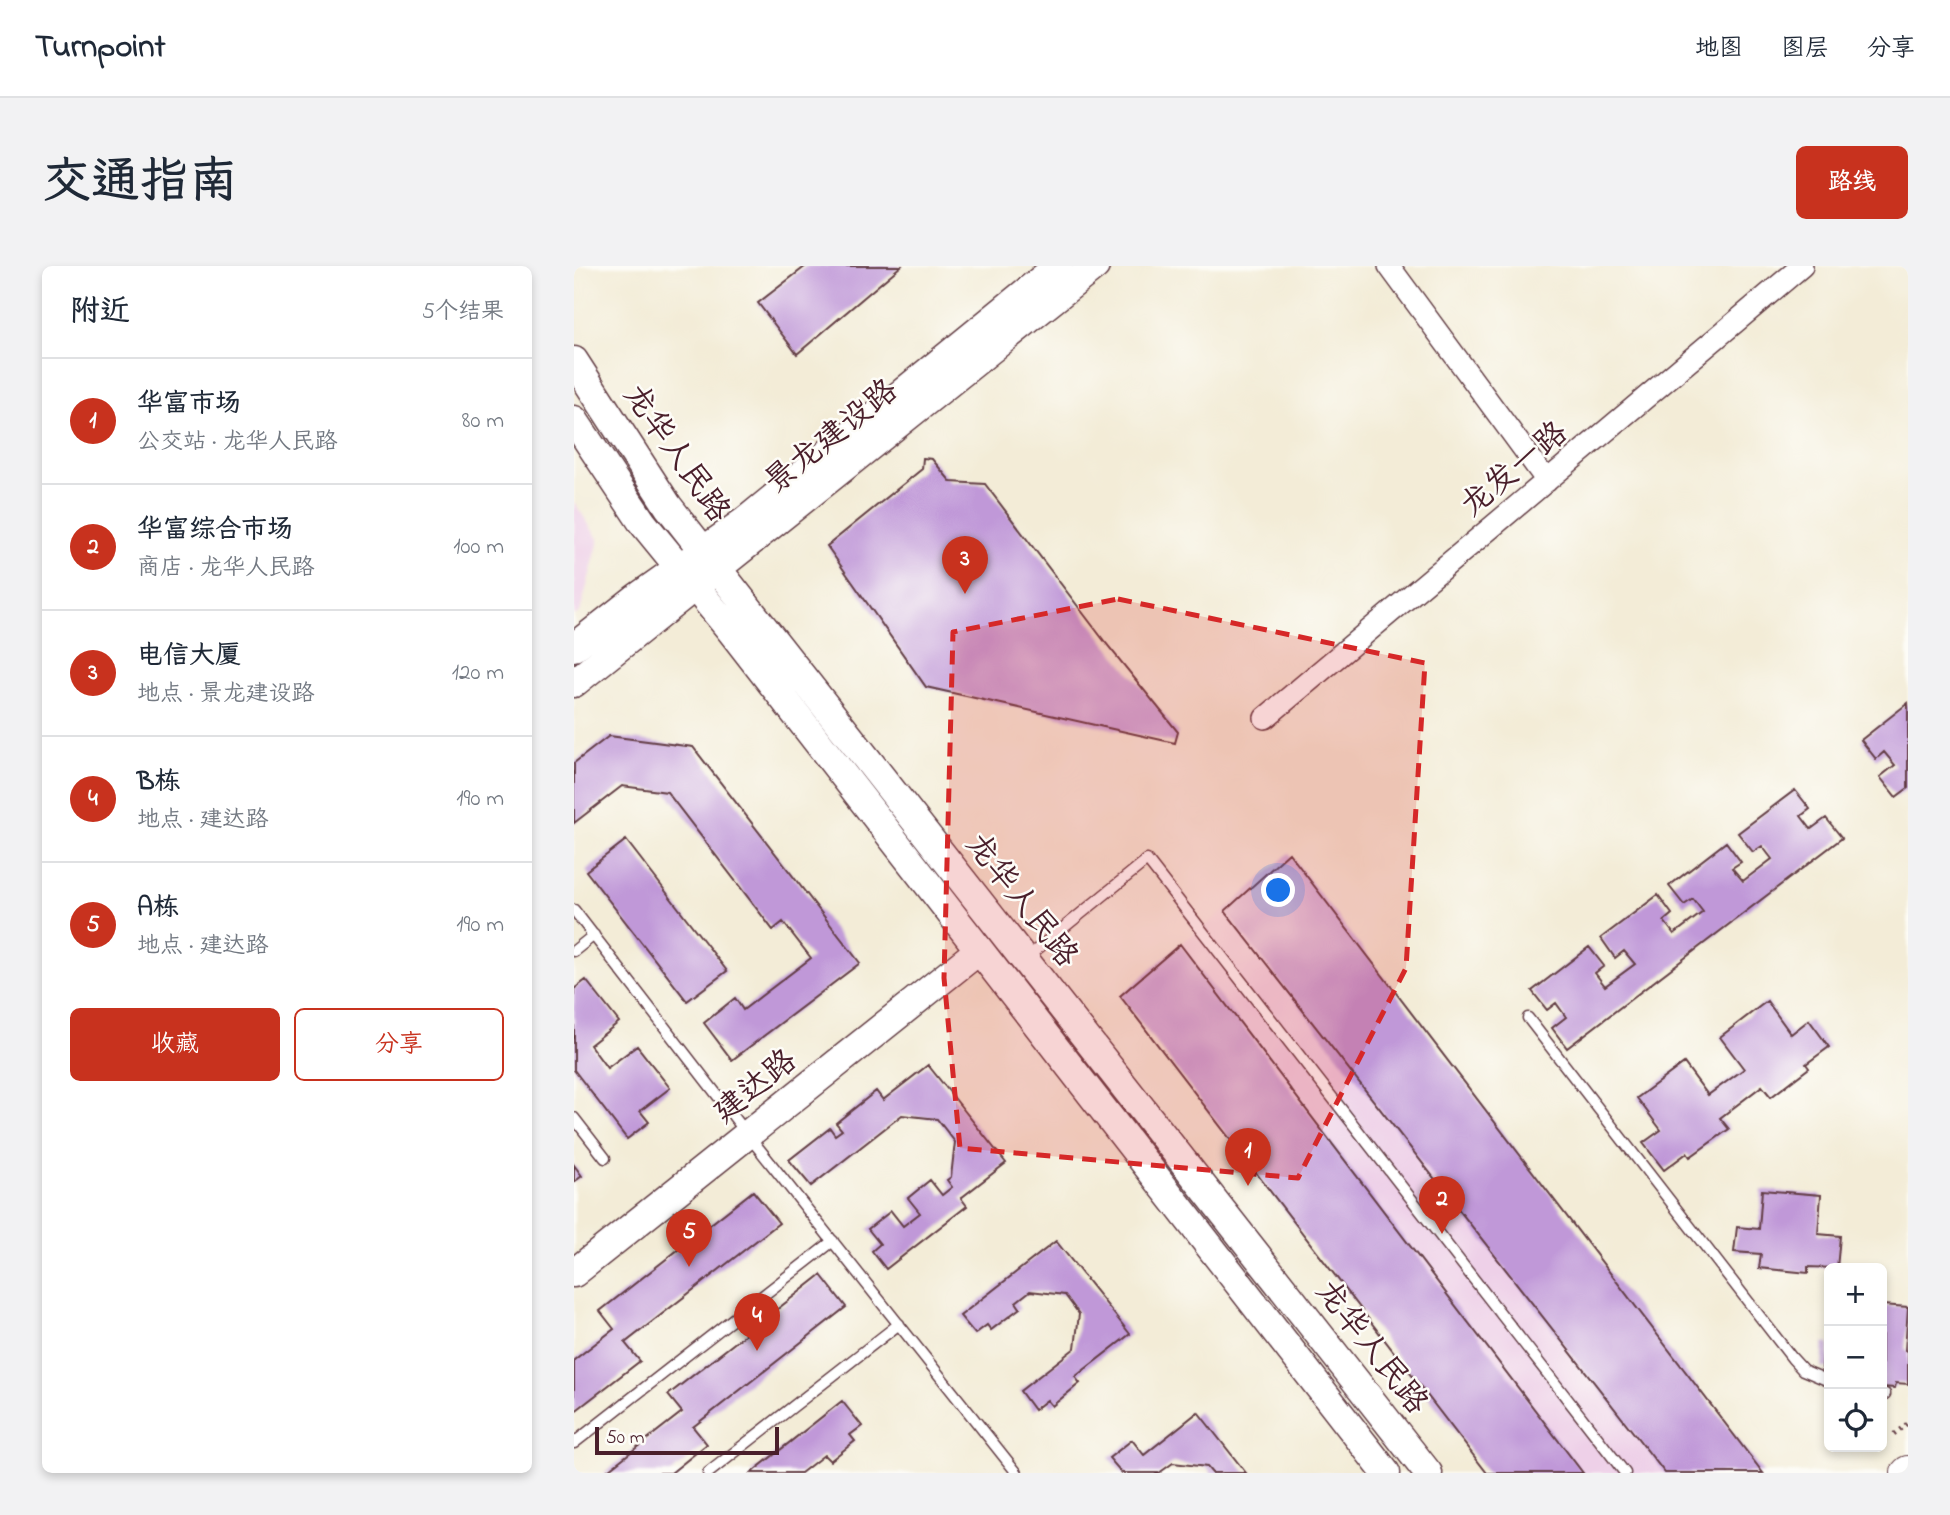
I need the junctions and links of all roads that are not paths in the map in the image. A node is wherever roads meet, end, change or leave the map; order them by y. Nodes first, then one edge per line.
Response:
1 (1058, 266) edge
2 (1096, 266) edge
3 (1390, 266) edge
4 (1802, 266) edge
5 (574, 361) edge
6 (574, 420) edge
7 (1547, 481) junction
8 (711, 559) junction
9 (687, 578) junction
10 (574, 647) edge
11 (574, 683) edge
12 (1265, 718) dead end
13 (574, 909) edge
14 (594, 935) junction
15 (574, 951) edge
16 (978, 951) junction
17 (1026, 959) junction
18 (1528, 1018) dead end
19 (574, 1118) edge
20 (748, 1135) junction
21 (605, 1158) dead end
22 (833, 1241) junction
23 (574, 1273) edge
24 (899, 1324) junction
25 (1824, 1379) edge
26 (574, 1443) edge
27 (1384, 1472) edge
28 (709, 1473) edge
29 (1017, 1473) edge
30 (1428, 1473) edge
31 (1625, 1473) edge

1 - 8 main road, 景龙建设路
2 - 8 main road, 景龙建设路
3 - 7 street
4 - 7 street, 龙发一路
5 - 8 main road, 龙华人民路
6 - 9 main road, 龙华人民路
7 - 12 street, 龙发一路
8 - 9 main road, 景龙建设路
8 - 17 main road, 龙华人民路
9 - 10 main road, 景龙建设路
9 - 11 main road, 景龙建设路
9 - 16 main road, 龙华人民路
13 - 14 lane
14 - 15 lane
14 - 20 lane
16 - 20 main road, 建达路
16 - 27 main road, 龙华人民路
17 - 30 main road, 龙华人民路
17 - 31 lane
18 - 25 lane
19 - 21 lane
20 - 22 lane
20 - 23 main road, 建达路
22 - 24 lane
22 - 26 lane
24 - 28 lane
24 - 29 lane

